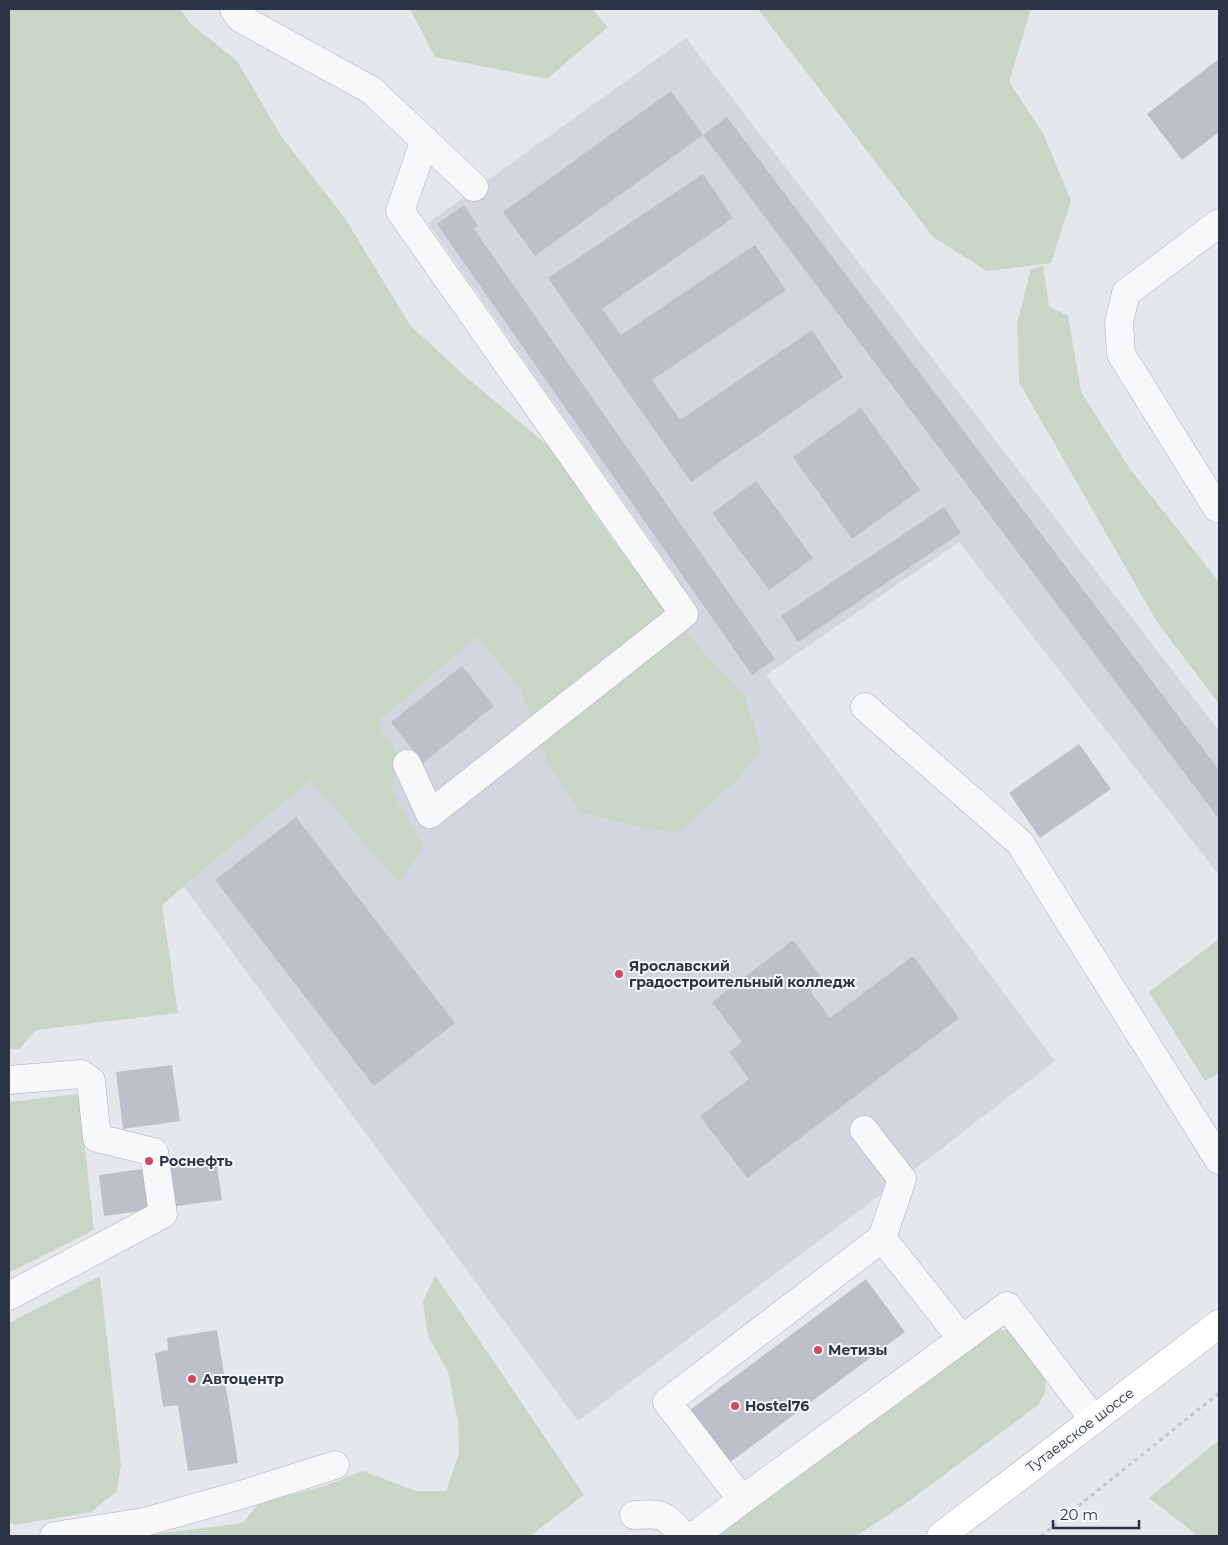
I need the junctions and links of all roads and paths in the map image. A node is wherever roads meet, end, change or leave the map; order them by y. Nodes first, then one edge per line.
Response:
1 (234, 9) edge
2 (425, 140) junction
3 (474, 187) dead end
4 (1219, 223) edge
5 (1219, 506) edge
6 (865, 707) dead end
7 (407, 764) dead end
8 (9, 1080) edge
9 (864, 1130) dead end
10 (1219, 1160) edge
11 (882, 1238) junction
12 (9, 1296) edge
13 (1219, 1324) edge
14 (962, 1339) junction
15 (1219, 1393) edge
16 (1094, 1420) junction
17 (335, 1465) dead end
18 (742, 1500) junction
19 (634, 1515) dead end
20 (54, 1536) edge
21 (684, 1536) edge
22 (694, 1536) edge
23 (941, 1536) edge
24 (1041, 1536) edge

1 - 2 lane
2 - 3 lane
2 - 7 lane
4 - 5 lane
6 - 10 lane
8 - 12 lane
9 - 11 lane
11 - 14 lane
11 - 18 lane
13 - 16 main road, Тутаевское шоссе
14 - 16 lane
14 - 18 lane
15 - 24 path
16 - 23 main road, Тутаевское шоссе
17 - 20 lane
18 - 22 lane
19 - 21 lane

